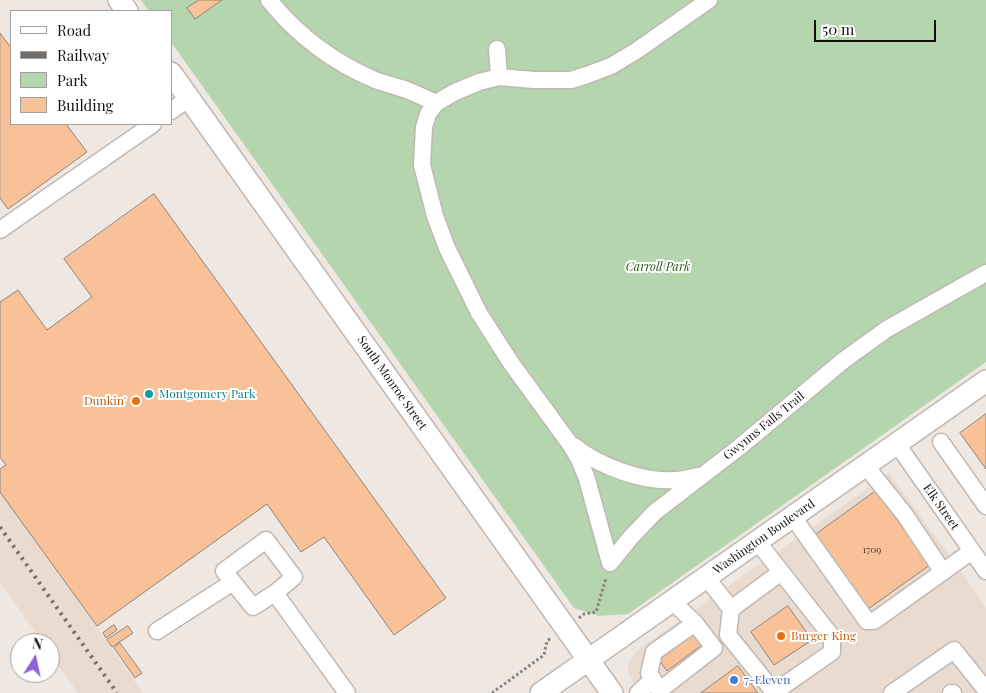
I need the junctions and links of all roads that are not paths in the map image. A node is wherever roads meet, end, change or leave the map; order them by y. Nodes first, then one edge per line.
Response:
1 (269, 0) edge
2 (709, 0) edge
3 (498, 49) dead end
4 (172, 74) edge
5 (499, 77) junction
6 (189, 98) junction
7 (436, 102) junction
8 (172, 110) edge
9 (152, 125) edge
10 (0, 230) edge
11 (986, 273) edge
12 (986, 381) edge
13 (941, 442) dead end
14 (570, 444) junction
15 (896, 444) junction
16 (865, 465) junction
17 (703, 475) junction
18 (986, 506) edge
19 (793, 517) junction
20 (758, 542) junction
21 (980, 562) edge
22 (782, 572) junction
23 (943, 572) junction
24 (706, 577) junction
25 (233, 582) junction
26 (274, 593) junction
27 (672, 601) junction
28 (731, 609) junction
29 (696, 623) junction
30 (157, 631) dead end
31 (589, 660) junction
32 (658, 687) edge
33 (986, 690) edge
34 (347, 693) edge
35 (542, 693) edge
36 (612, 693) edge
37 (638, 693) edge
38 (773, 693) edge
39 (892, 693) edge

1 - 7 street
2 - 5 street
3 - 5 street
4 - 6 main road, South Monroe Street
5 - 7 street
6 - 8 street
6 - 31 main road, South Monroe Street
7 - 14 street
9 - 10 street
11 - 17 street, Gwynns Falls Trail
12 - 15 main road, Washington Boulevard
13 - 18 street
14 - 17 street
14 - 17 street, Gwynns Falls Trail
15 - 16 main road, Washington Boulevard
15 - 21 street, Elk Street
16 - 19 main road, Washington Boulevard
16 - 23 street
19 - 20 main road, Washington Boulevard
19 - 23 street
20 - 22 street
20 - 24 main road, Washington Boulevard
21 - 23 street
22 - 28 street
22 - 38 street
24 - 27 main road, Washington Boulevard
24 - 28 street
25 - 26 street
25 - 26 street
25 - 30 street
26 - 34 street
27 - 29 street
27 - 31 main road, Washington Boulevard
28 - 38 street
29 - 32 street
29 - 32 street
31 - 35 main road, Washington Boulevard
31 - 36 main road, South Monroe Street
32 - 37 street
33 - 39 street

